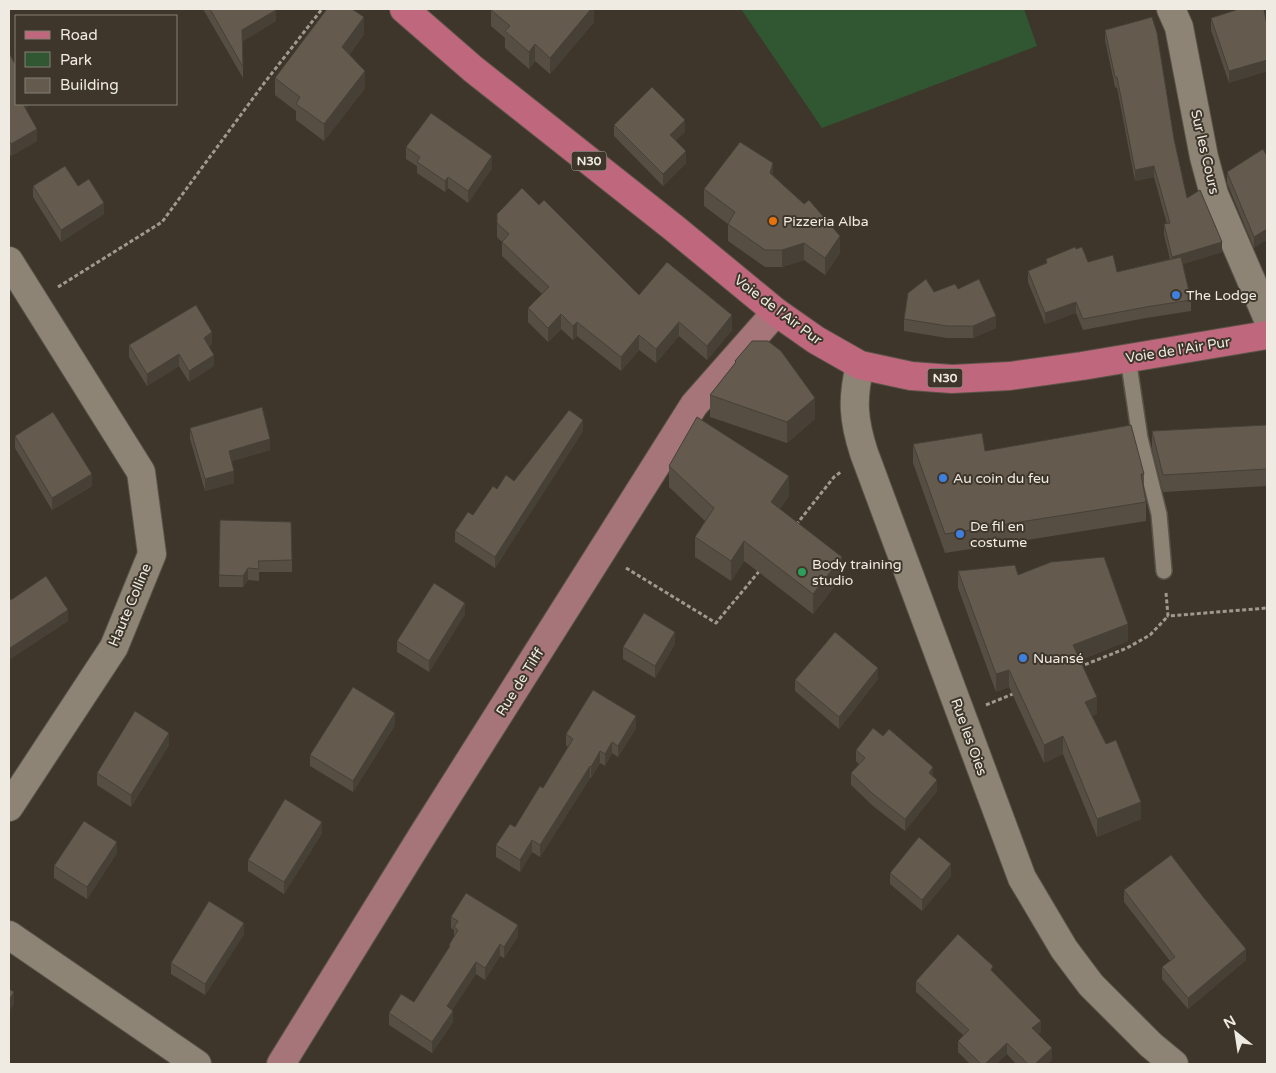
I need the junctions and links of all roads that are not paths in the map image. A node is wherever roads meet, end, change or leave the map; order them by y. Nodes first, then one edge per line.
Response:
1 (404, 9) edge
2 (1171, 9) edge
3 (9, 261) edge
4 (776, 312) junction
5 (1267, 317) edge
6 (1267, 335) edge
7 (1128, 358) junction
8 (860, 365) junction
9 (1164, 571) road end
10 (9, 807) edge
11 (9, 935) edge
12 (198, 1064) edge
13 (281, 1064) edge
14 (1174, 1064) edge

1 - 4 main road, Voie de l'Air Pur / N30
2 - 5 street, Sur les Cours
3 - 10 street, Haute Colline
4 - 8 main road, Voie de l'Air Pur / N30
4 - 13 main road, Rue de Tilff
6 - 7 main road, Voie de l'Air Pur / N30
7 - 8 main road, Voie de l'Air Pur / N30
7 - 9 lane
8 - 14 street, Rue les Oies
11 - 12 street

